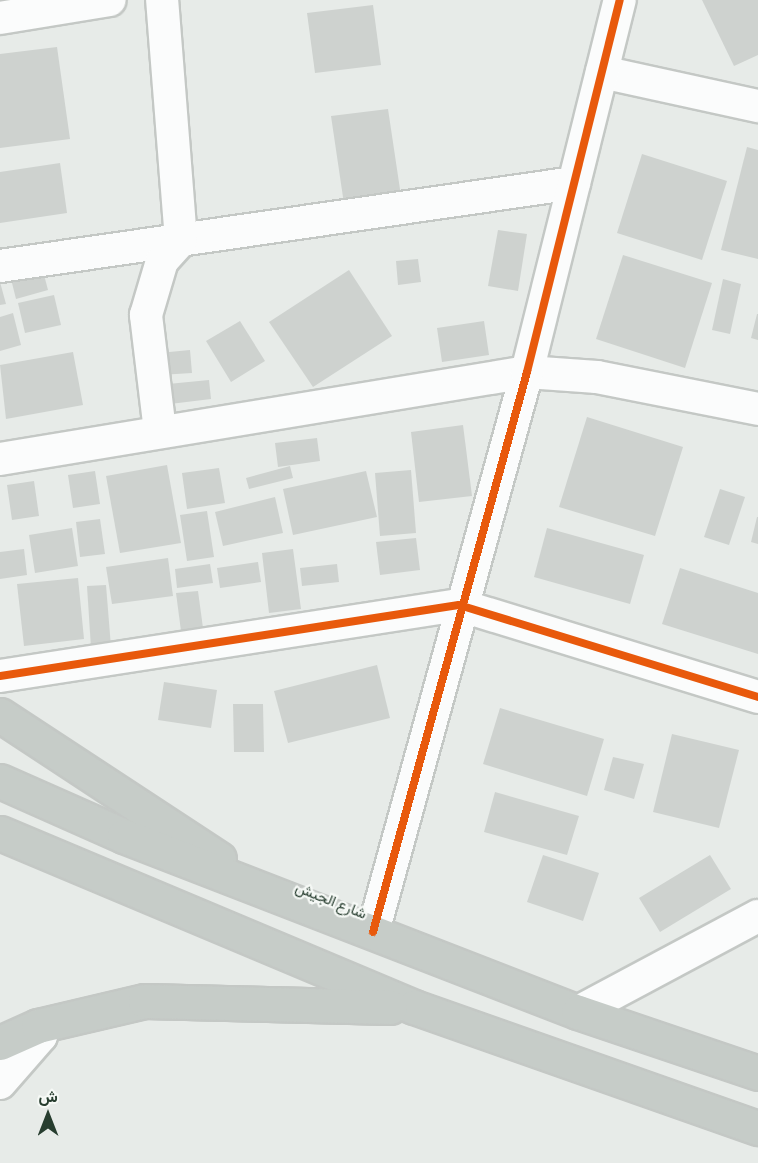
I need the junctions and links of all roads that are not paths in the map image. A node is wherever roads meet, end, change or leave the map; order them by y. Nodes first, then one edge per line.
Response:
1 (110, 0) edge
2 (162, 0) edge
3 (620, 0) edge
4 (0, 18) edge
5 (602, 72) junction
6 (758, 106) edge
7 (574, 183) junction
8 (181, 240) junction
9 (0, 266) edge
10 (527, 372) junction
11 (758, 409) edge
12 (160, 431) junction
13 (0, 459) edge
14 (459, 605) junction
15 (0, 676) edge
16 (758, 697) edge
17 (0, 715) edge
18 (0, 781) edge
19 (0, 833) edge
20 (263, 889) junction
21 (758, 916) edge
22 (373, 932) junction
23 (414, 1007) junction
24 (578, 1012) junction
25 (38, 1026) junction
26 (0, 1043) edge
27 (758, 1073) edge
28 (0, 1083) edge
29 (758, 1128) edge

1 - 4 street
2 - 8 street
3 - 5 street
5 - 6 street
5 - 7 street
7 - 8 street
7 - 10 street
8 - 9 street
8 - 12 street
10 - 11 street
10 - 12 street
10 - 14 street
12 - 13 street
14 - 15 street
14 - 16 street
14 - 22 street
17 - 20 highway
18 - 20 highway, شارع الجيش
19 - 23 highway
20 - 22 highway, شارع الجيش
21 - 24 street
22 - 24 highway, شارع الجيش
23 - 25 highway
23 - 29 highway
24 - 27 highway, شارع الجيش
25 - 26 highway
25 - 28 street

